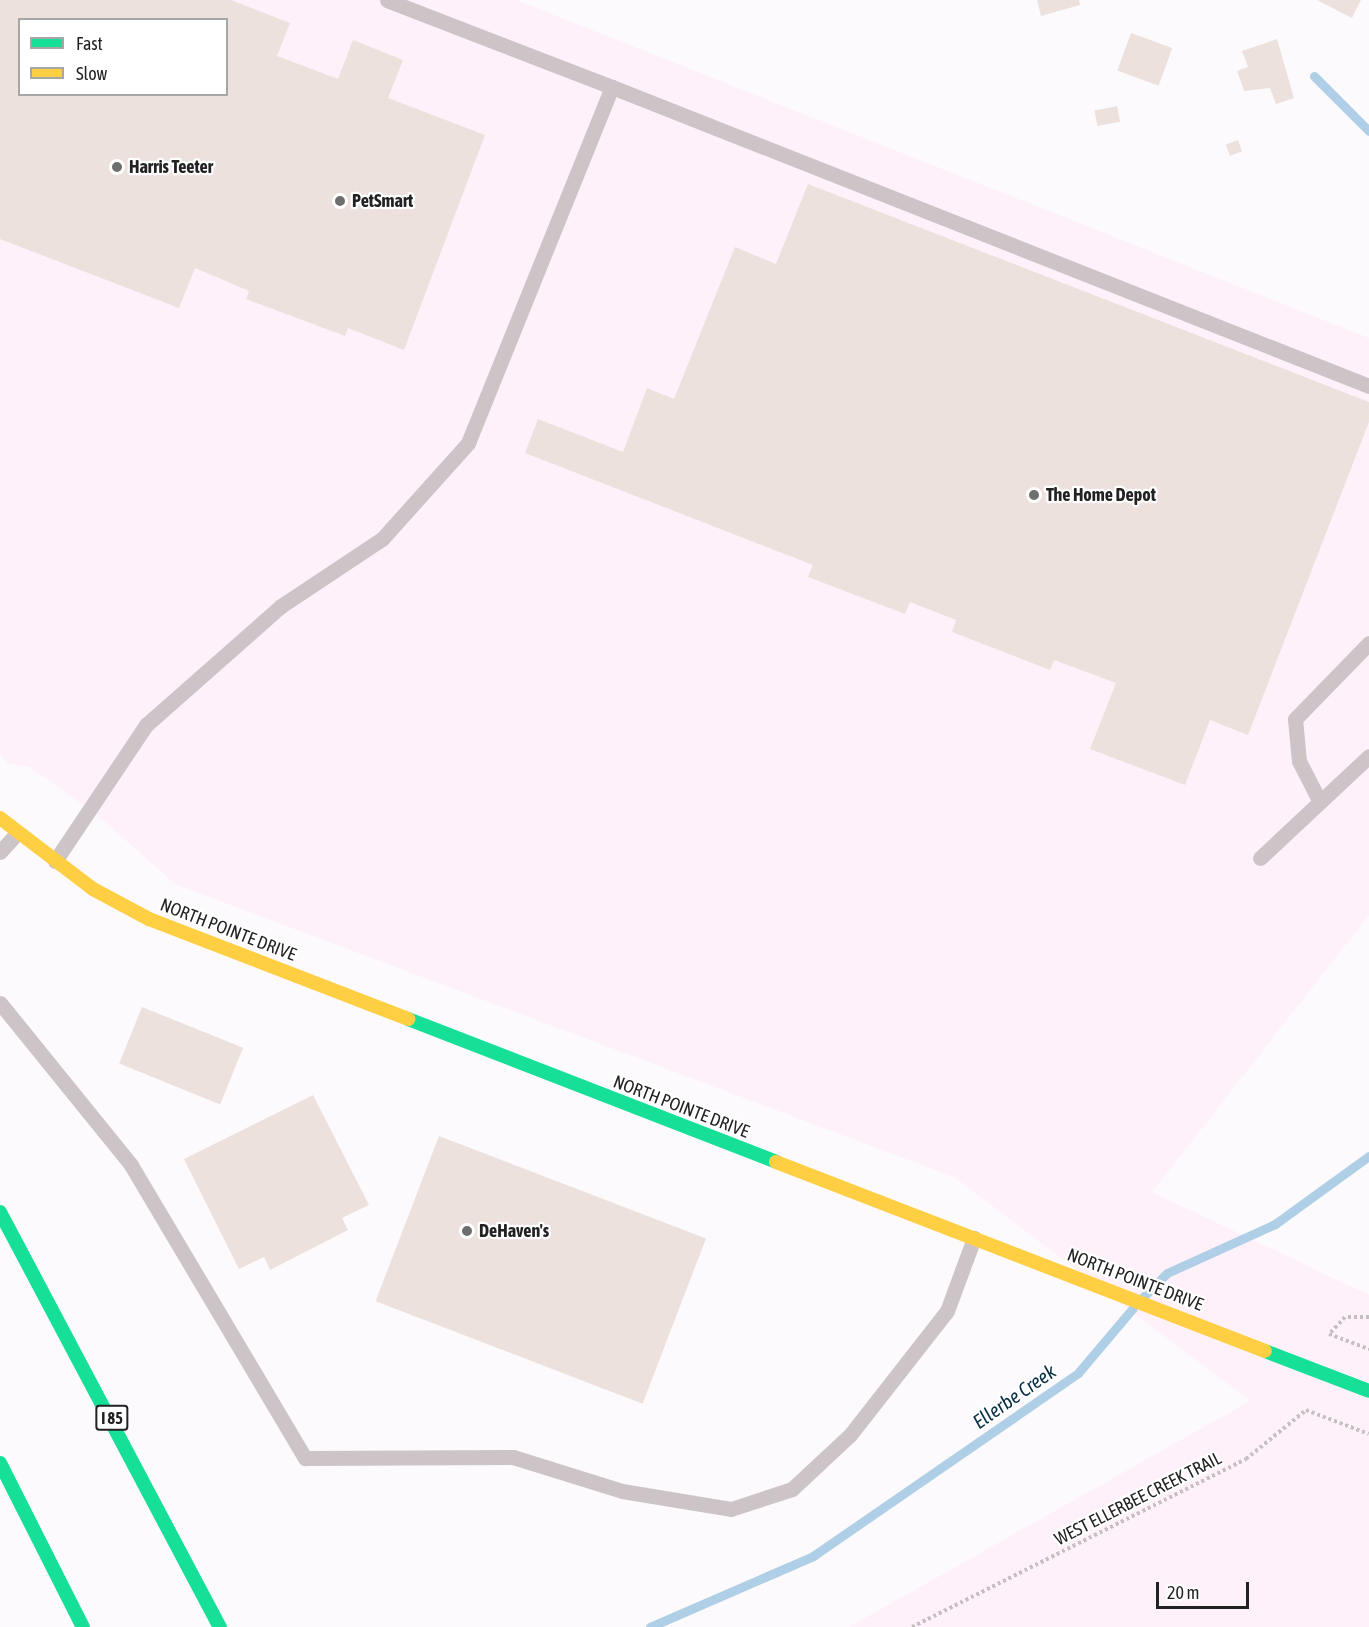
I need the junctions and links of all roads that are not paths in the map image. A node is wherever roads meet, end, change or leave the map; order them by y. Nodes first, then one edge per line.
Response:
1 (387, 0) edge
2 (612, 87) junction
3 (1369, 387) edge
4 (1369, 643) edge
5 (1369, 756) edge
6 (1320, 802) junction
7 (0, 818) edge
8 (17, 833) junction
9 (0, 852) edge
10 (1260, 858) dead end
11 (55, 861) junction
12 (0, 1003) edge
13 (0, 1212) edge
14 (974, 1238) junction
15 (1369, 1390) edge
16 (0, 1463) edge
17 (83, 1627) edge
18 (220, 1627) edge

1 - 2 lane
2 - 3 lane
2 - 11 lane
4 - 6 lane
5 - 6 lane
6 - 10 lane
7 - 8 main road, NORTH POINTE DRIVE
8 - 9 lane
8 - 11 main road, NORTH POINTE DRIVE
11 - 14 main road, NORTH POINTE DRIVE
12 - 14 lane
13 - 18 main road, I 85
14 - 15 main road, NORTH POINTE DRIVE
16 - 17 main road

